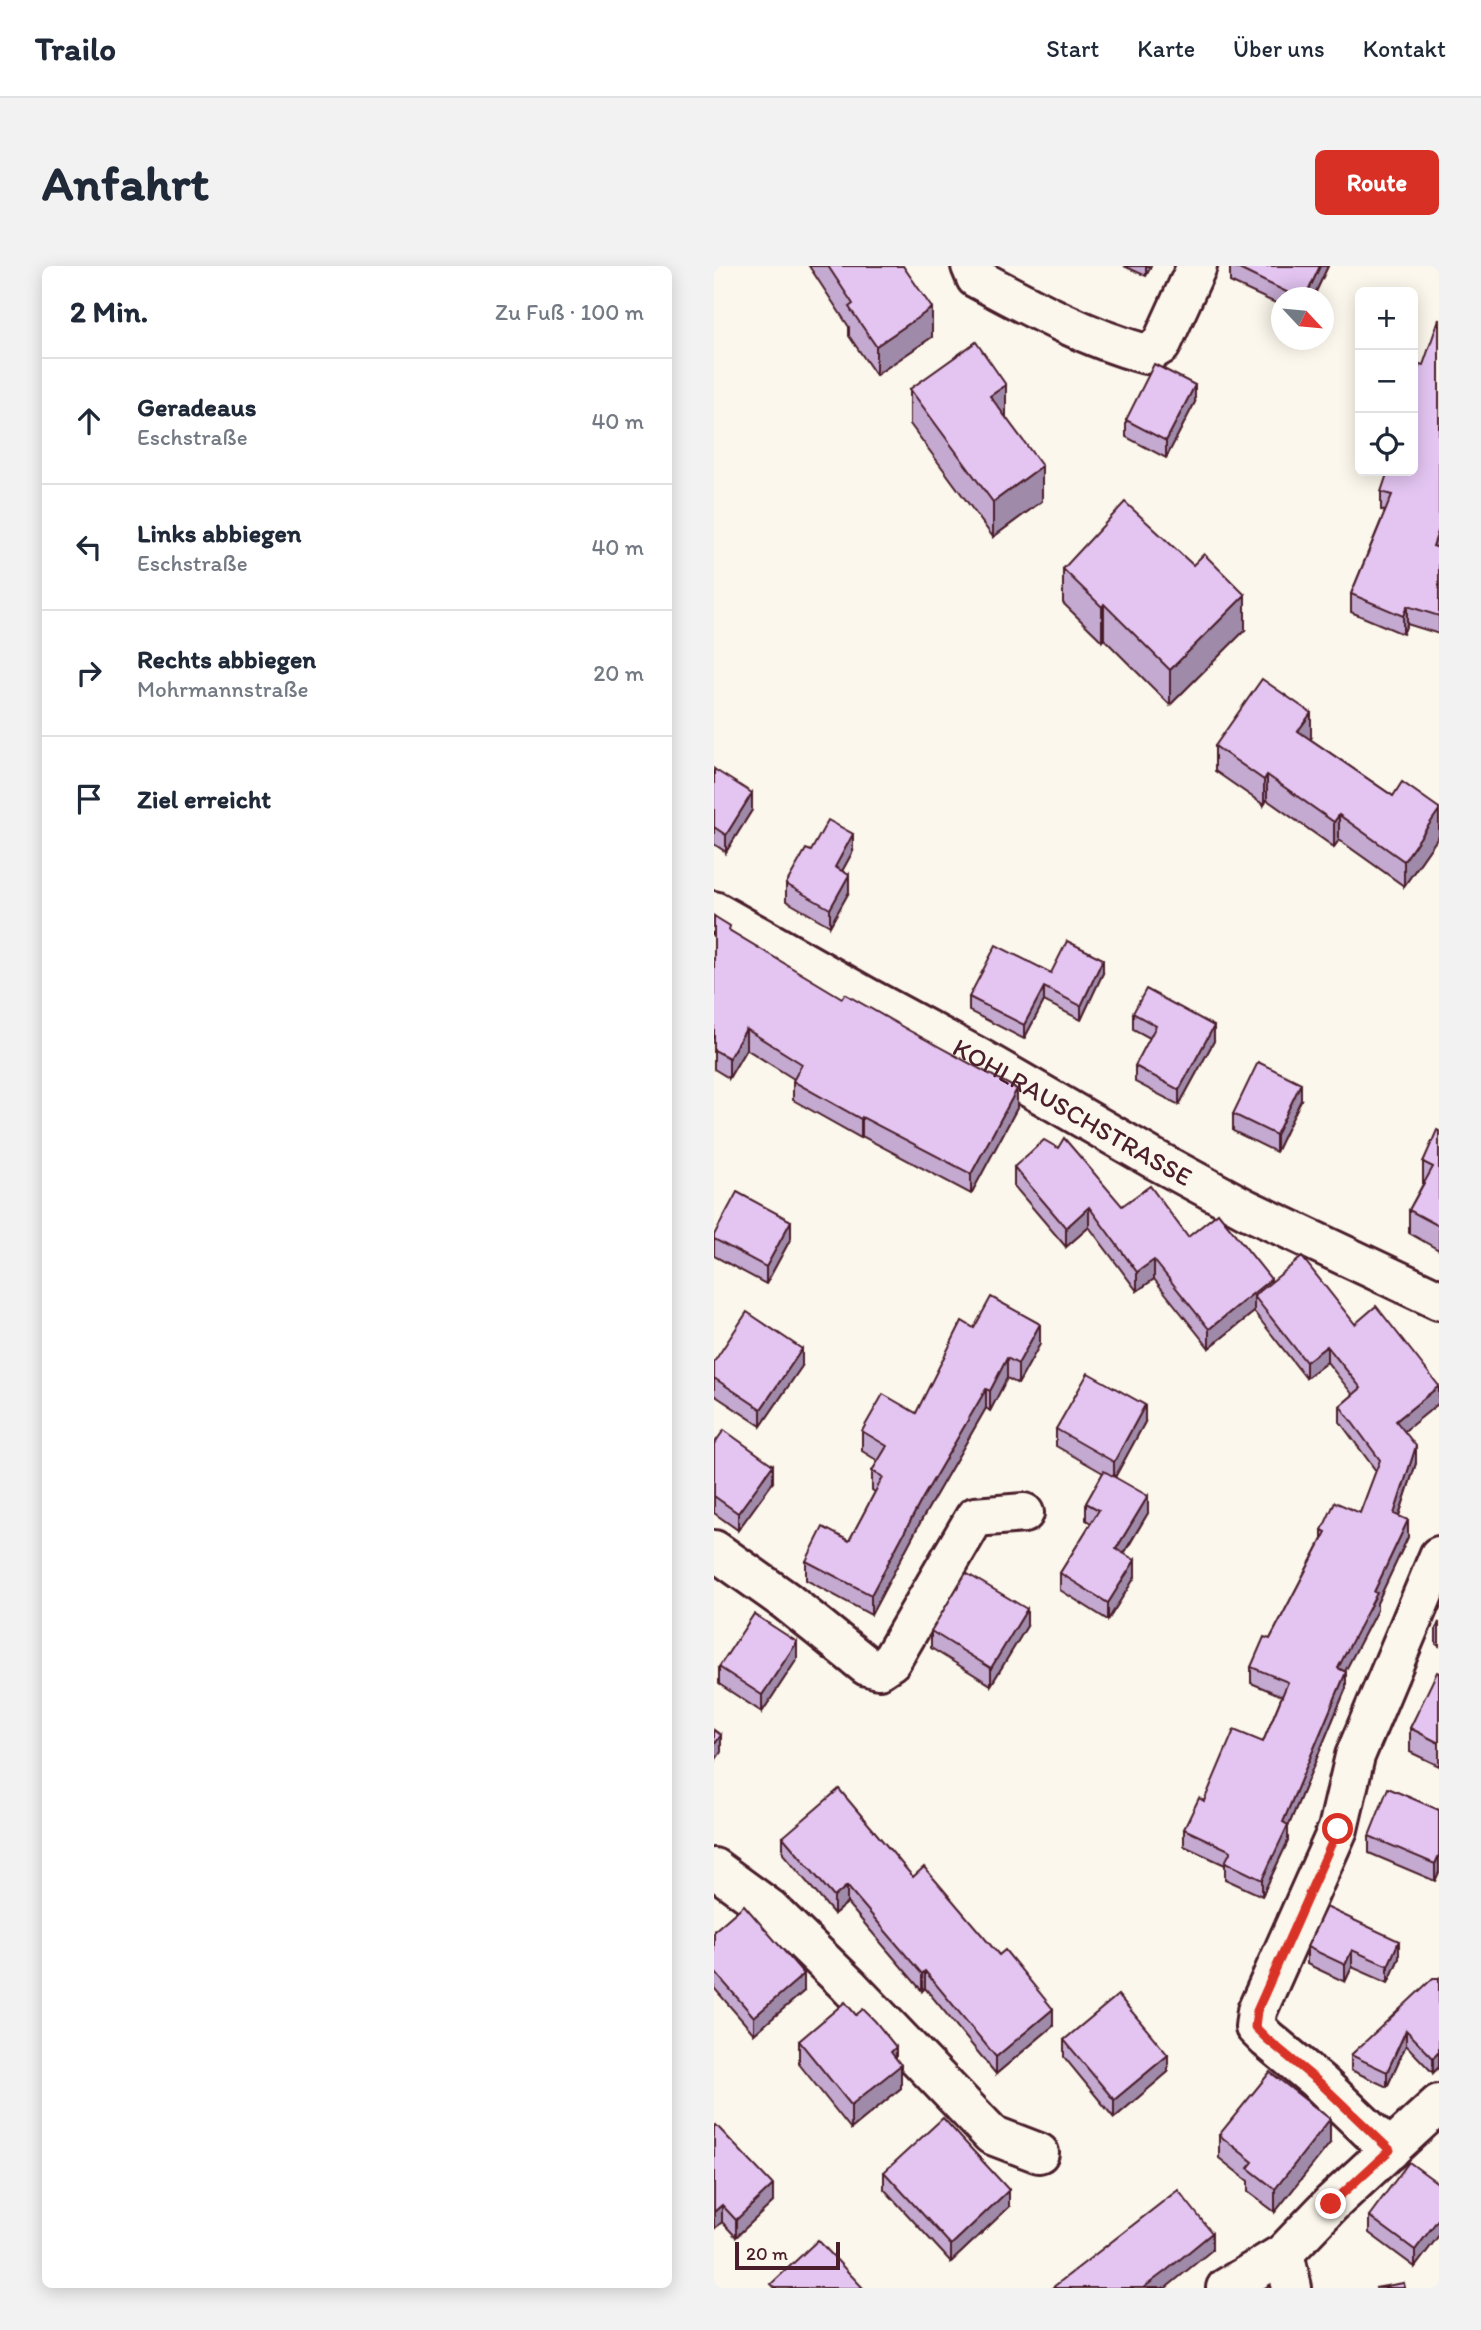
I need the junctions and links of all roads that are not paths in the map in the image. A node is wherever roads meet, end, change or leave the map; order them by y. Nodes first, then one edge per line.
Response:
1 (971, 266) edge
2 (1197, 266) edge
3 (714, 911) edge
4 (1439, 1300) edge
5 (1024, 1513) dead end
6 (714, 1550) edge
7 (1439, 1556) edge
8 (714, 1868) edge
9 (1439, 2104) edge
10 (1390, 2150) junction
11 (1039, 2153) dead end
12 (1288, 2271) edge
13 (1226, 2288) edge

1 - 2 street
3 - 4 street, KOHLRAUSCHSTRASSE
5 - 6 street
7 - 10 street
8 - 11 street
9 - 10 street
10 - 12 street
12 - 13 street

